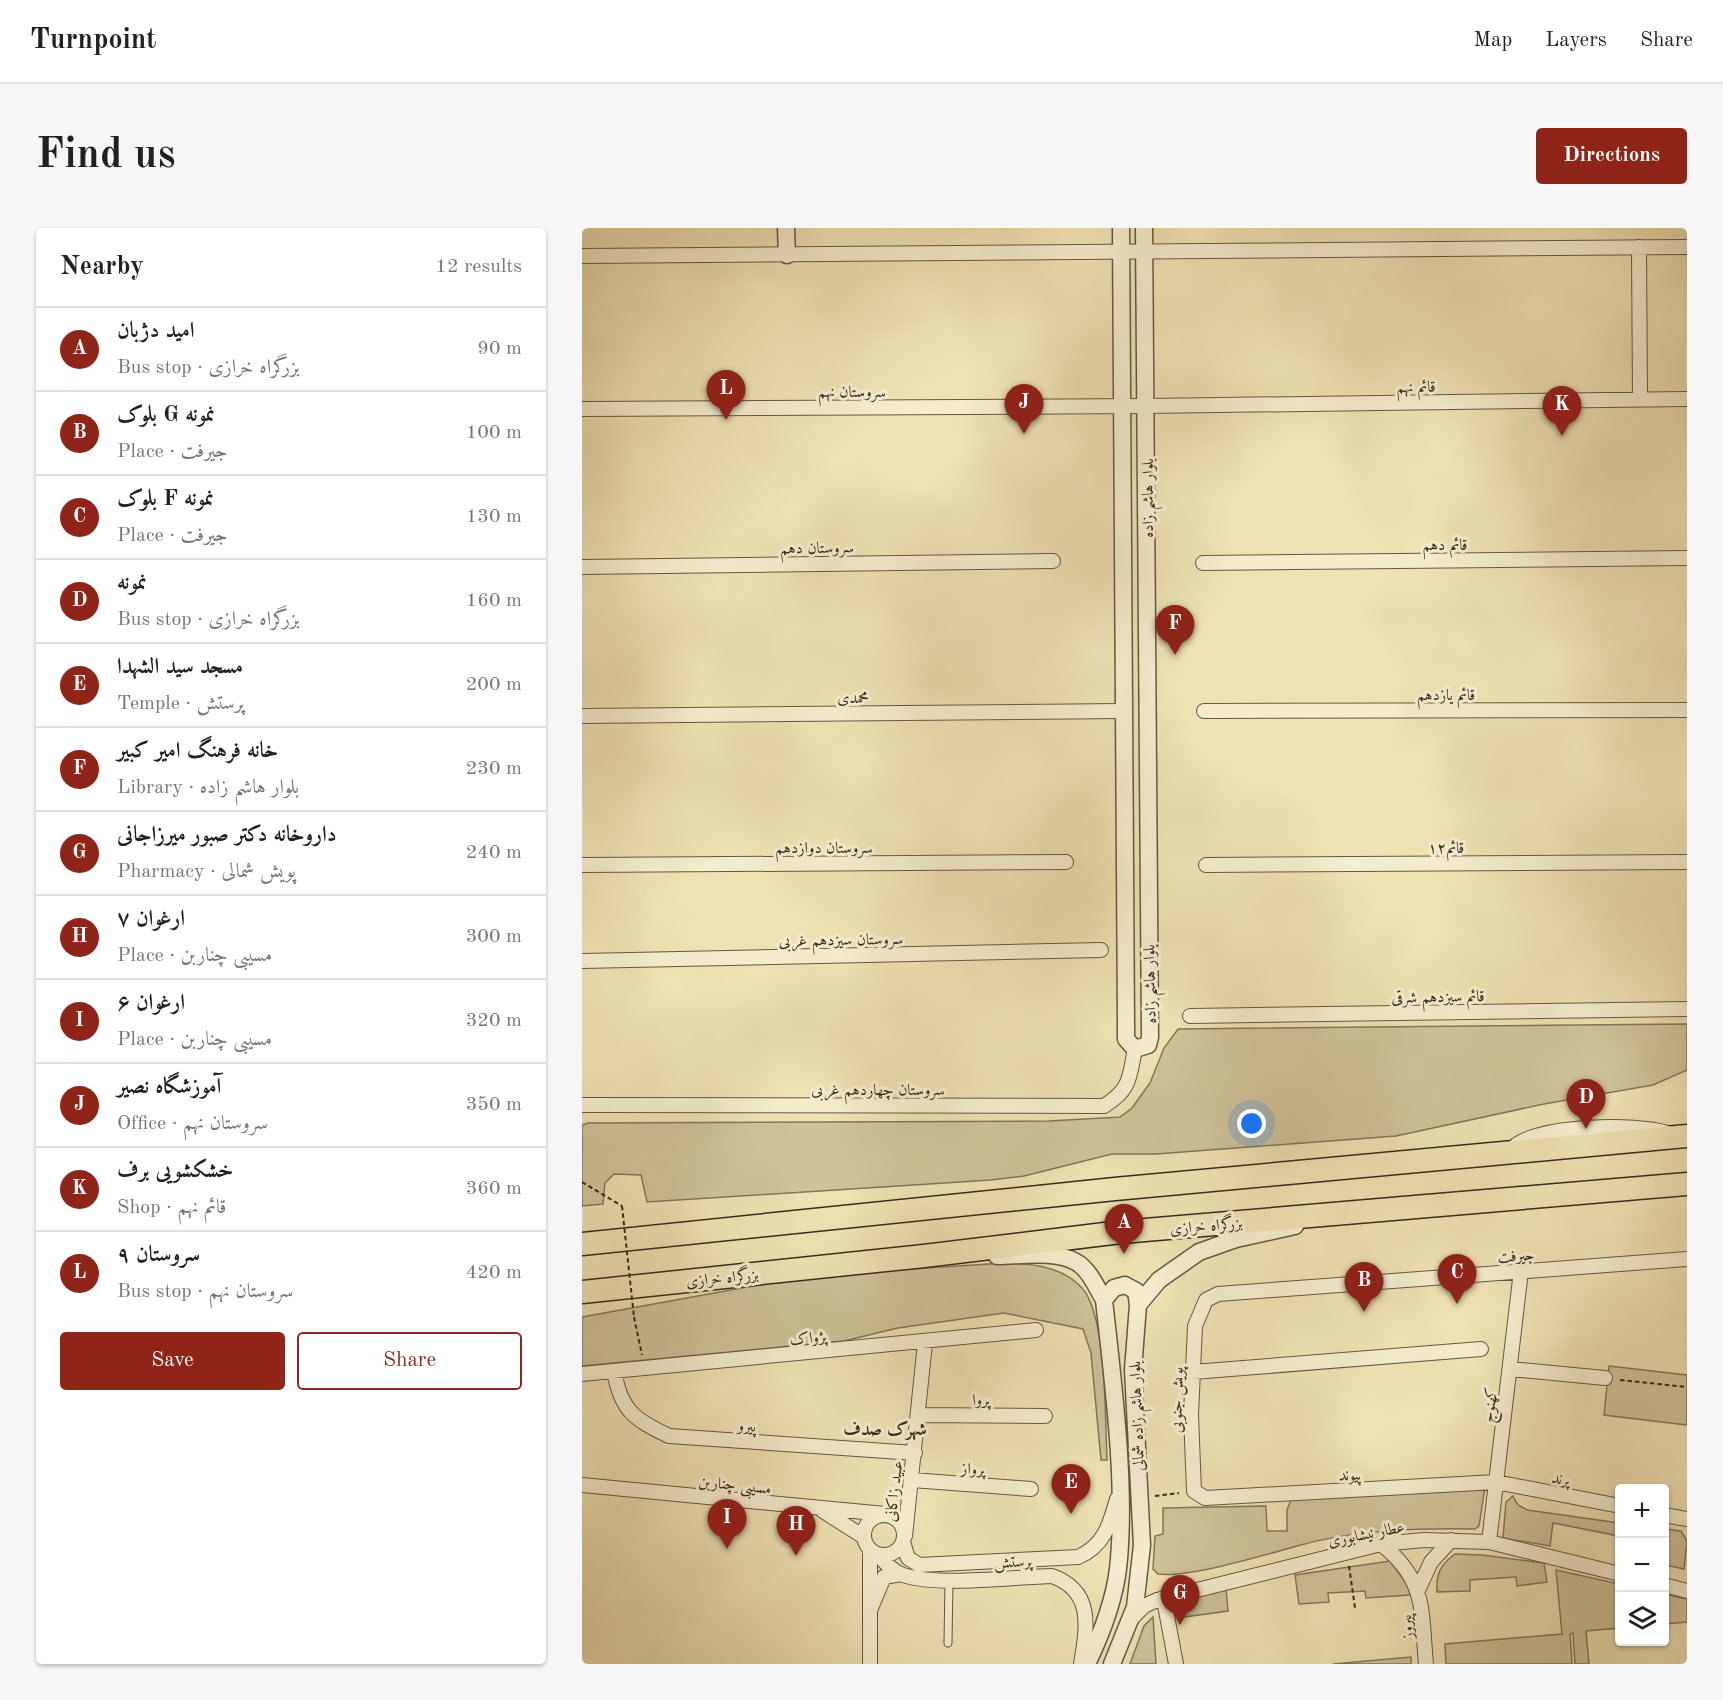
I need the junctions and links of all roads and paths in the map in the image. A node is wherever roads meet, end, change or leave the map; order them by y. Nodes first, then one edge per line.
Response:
1 (786, 228) edge
2 (1122, 228) edge
3 (1144, 228) edge
4 (1639, 247) junction
5 (1687, 247) edge
6 (1122, 250) junction
7 (1144, 250) junction
8 (787, 255) junction
9 (582, 256) edge
10 (1687, 399) edge
11 (1640, 400) junction
12 (1122, 406) junction
13 (1146, 406) junction
14 (582, 409) edge
15 (1687, 558) edge
16 (1053, 561) dead end
17 (1203, 562) dead end
18 (582, 567) edge
19 (1687, 710) edge
20 (1124, 711) junction
21 (1204, 711) dead end
22 (582, 716) edge
23 (1066, 862) dead end
24 (1687, 862) edge
25 (582, 865) edge
26 (1206, 865) dead end
27 (1149, 868) junction
28 (1125, 869) junction
29 (1101, 950) dead end
30 (582, 961) edge
31 (1687, 1009) edge
32 (1190, 1016) dead end
33 (1135, 1049) junction
34 (582, 1105) edge
35 (1682, 1136) edge
36 (582, 1182) edge
37 (1687, 1184) edge
38 (1362, 1211) junction
39 (643, 1237) junction
40 (582, 1238) edge
41 (582, 1244) edge
42 (924, 1256) junction
43 (1687, 1259) edge
44 (1521, 1271) junction
45 (656, 1284) junction
46 (582, 1292) edge
47 (1104, 1300) junction
48 (1206, 1300) joint
49 (582, 1303) edge
50 (1138, 1305) junction
51 (1036, 1330) dead end
52 (925, 1343) junction
53 (1481, 1349) dead end
54 (645, 1368) junction
55 (1510, 1369) junction
56 (614, 1371) junction
57 (1193, 1372) junction
58 (582, 1374) edge
59 (1605, 1378) joint
60 (1687, 1387) edge
61 (918, 1415) junction
62 (1044, 1416) dead end
63 (915, 1453) junction
64 (912, 1480) junction
65 (1497, 1482) junction
66 (582, 1485) edge
67 (1031, 1489) dead end
68 (1120, 1489) junction
69 (1199, 1495) junction
70 (1140, 1498) junction
71 (1615, 1505) edge
72 (821, 1510) junction
73 (888, 1515) junction
74 (1669, 1516) edge
75 (1687, 1519) edge
76 (904, 1539) junction
77 (1451, 1540) junction
78 (1489, 1542) junction
79 (1381, 1544) junction
80 (871, 1547) junction
81 (1341, 1553) junction
82 (1615, 1573) edge
83 (901, 1574) junction
84 (949, 1580) junction
85 (1137, 1584) junction
86 (1669, 1586) edge
87 (1419, 1588) junction
88 (1687, 1591) edge
89 (1160, 1600) junction
90 (871, 1608) junction
91 (1355, 1608) dead end
92 (1129, 1620) junction
93 (948, 1643) dead end
94 (870, 1664) edge
95 (1081, 1664) edge
96 (1087, 1664) edge
97 (1112, 1664) edge
98 (1176, 1664) edge
99 (1426, 1664) edge

1 - 8 street
2 - 6 street, بلوار هاشم زاده
3 - 7 street, بلوار هاشم زاده
4 - 5 street
4 - 7 street
4 - 11 street
6 - 7 street
6 - 8 street
6 - 12 street, بلوار هاشم زاده
7 - 13 street, بلوار هاشم زاده
8 - 9 street
10 - 11 street, قائم نهم
11 - 13 street, قائم نهم
12 - 13 street, قائم نهم
12 - 14 street, سروستان نهم
12 - 20 street, بلوار هاشم زاده
13 - 27 street, بلوار هاشم زاده
15 - 17 street, قائم دهم
16 - 18 street, سروستان دهم
19 - 21 street, قائم یازدهم
20 - 22 street, محمدی
20 - 28 street, بلوار هاشم زاده
23 - 25 street, سروستان دوازدهم
24 - 26 street, قائم۱۲
27 - 28 street
27 - 33 street, بلوار هاشم زاده
28 - 33 street, بلوار هاشم زاده
29 - 30 street, سروستان سیزدهم غربی
31 - 32 street, قائم سیزدهم شرقی
33 - 34 street, سروستان چهاردهم غربی
35 - 39 highway
36 - 54 path, bridge
37 - 38 highway, بزرگراه خرازی
38 - 42 highway, بزرگراه خرازی
38 - 50 street
39 - 40 highway
39 - 41 highway
42 - 45 highway, بزرگراه خرازی
42 - 47 street, بلوار هاشم زاده شمالی
43 - 44 street, جيرفت
44 - 48 street, جيرفت
44 - 55 street, كهنوج
45 - 46 highway, بزرگراه خرازی
45 - 49 highway
47 - 50 street
47 - 68 street, بلوار هاشم زاده شمالی
48 - 57 street, پویش جنوبی
50 - 70 street, بلوار هاشم زاده شمالی
51 - 52 street, پژواک
52 - 54 street, پژواک
52 - 61 street, عبید زاکانی
53 - 57 street
54 - 56 street, پژواک
55 - 59 street
55 - 65 street, كهنوج
56 - 58 street, پژواک
56 - 63 street, پیرو
57 - 69 street, پویش جنوبی
59 - 60 path
61 - 62 street, پروا
61 - 63 street, عبید زاکانی
63 - 64 street, عبید زاکانی
64 - 67 street, پرواز
64 - 73 street
64 - 76 street, عبید زاکانی
65 - 69 street, پیوند
65 - 71 street, پرند
65 - 78 street, كهنوج
66 - 72 street, مسیبی چناربن
68 - 76 street, پرستش
68 - 96 street, بلوار هاشم زاده شمالی
69 - 70 path
70 - 85 street, بلوار هاشم زاده شمالی
72 - 73 street, مسیبی چناربن
72 - 80 street
73 - 76 street
73 - 80 street
74 - 75 street
76 - 80 street
77 - 78 street, عطار نیشابوری
77 - 79 street, عطار نیشابوری
77 - 87 street
78 - 82 street, عطار نیشابوری
79 - 81 street, عطار نیشابوری
79 - 87 street
80 - 83 street
80 - 90 street
81 - 89 street, عطار نیشابوری
81 - 91 path
83 - 84 street, پرستش
83 - 90 street
84 - 93 lane
84 - 95 street, پرستش
85 - 89 street
85 - 92 street, بلوار هاشم زاده شمالی
86 - 88 street
87 - 99 street, پیروز
89 - 92 street, عطار نیشابوری
89 - 98 street
90 - 94 street
92 - 97 street, بلوار هاشم زاده شمالی

